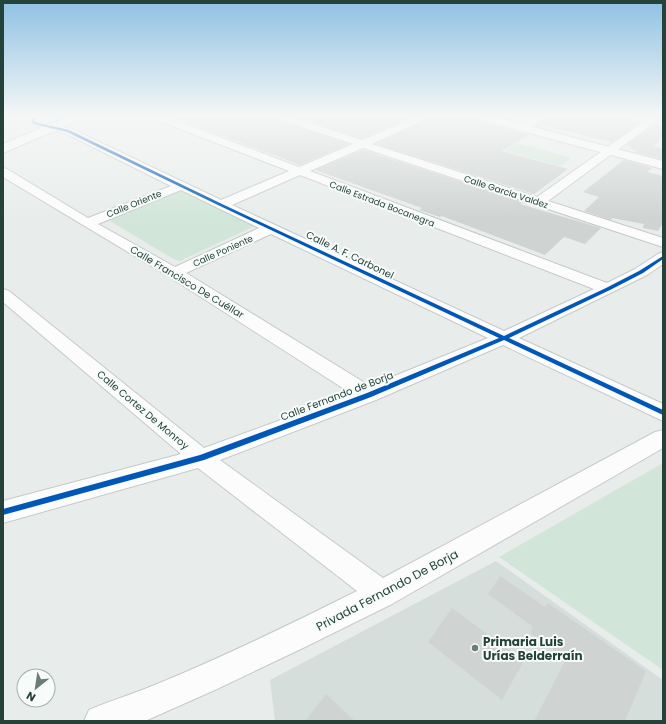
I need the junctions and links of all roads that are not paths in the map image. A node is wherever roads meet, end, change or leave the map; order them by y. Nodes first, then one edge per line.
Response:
1 (109, 151) edge
2 (245, 151) edge
3 (349, 151) edge
4 (381, 151) edge
5 (611, 151) joint
6 (663, 165) edge
7 (3, 172) edge
8 (300, 172) junction
9 (181, 186) junction
10 (538, 202) junction
11 (221, 205) junction
12 (87, 223) junction
13 (272, 228) junction
14 (663, 243) edge
15 (663, 257) edge
16 (174, 273) junction
17 (608, 289) junction
18 (3, 294) edge
19 (504, 338) junction
20 (369, 395) junction
21 (663, 413) edge
22 (663, 438) edge
23 (201, 458) junction
24 (3, 512) edge
25 (382, 594) junction
26 (117, 718) edge

1 - 9 street, Calle A. F. Carbonel
2 - 8 street, Calle Estrada Bocanegra
3 - 8 street
4 - 10 street, Calle García Valdez
5 - 6 main road
5 - 10 street
7 - 12 street, Calle Francisco De Cuéllar
8 - 11 street
8 - 17 street, Calle Estrada Bocanegra
9 - 11 street, Calle A. F. Carbonel
9 - 12 street, Calle Oriente
10 - 14 street, Calle García Valdez
11 - 13 street, Calle A. F. Carbonel
12 - 16 street, Calle Francisco De Cuéllar
13 - 16 street, Calle Poniente
13 - 19 street, Calle A. F. Carbonel
15 - 17 street, Calle Fernando de Borja
16 - 20 street, Calle Francisco De Cuéllar
17 - 19 street, Calle Fernando de Borja
18 - 23 street, Calle Cortez De Monroy
19 - 20 street, Calle Fernando de Borja
19 - 21 street, Calle A. F. Carbonel
20 - 23 street, Calle Fernando de Borja
22 - 25 street, Privada Fernando De Borja
23 - 24 street, Calle Fernando de Borja
23 - 25 street, Calle Cortez De Monroy
25 - 26 street, Privada Fernando De Borja

